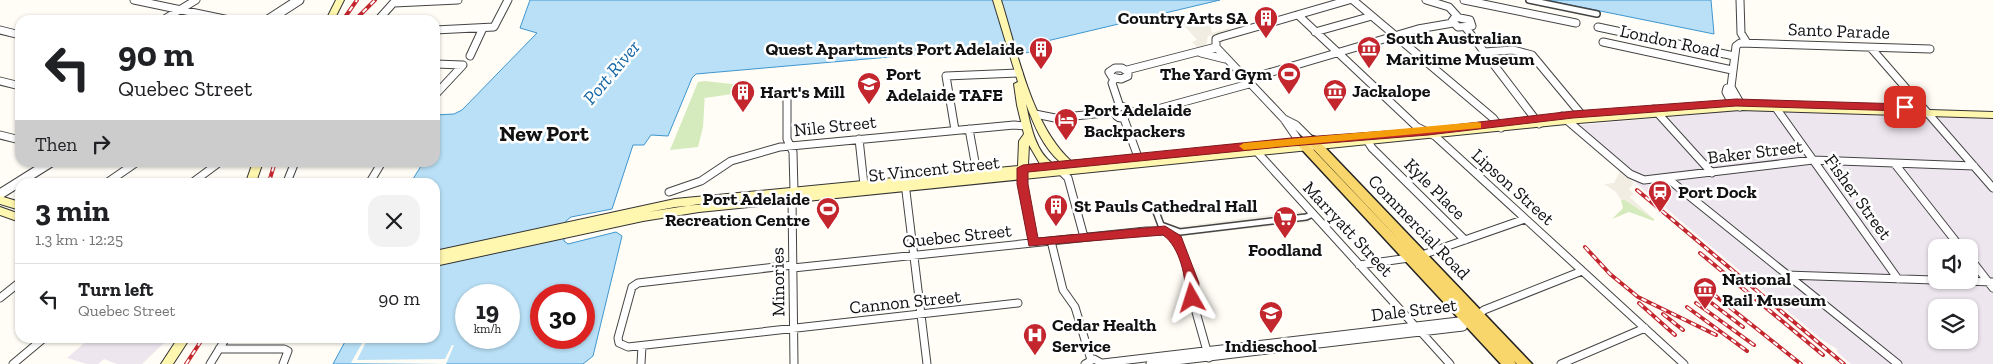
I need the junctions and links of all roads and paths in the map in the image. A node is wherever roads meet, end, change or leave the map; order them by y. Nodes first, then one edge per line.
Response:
1 (134, 0) edge
2 (196, 0) edge
3 (299, 0) edge
4 (340, 0) edge
5 (458, 0) edge
6 (508, 0) edge
7 (997, 0) edge
8 (1351, 0) edge
9 (1426, 0) edge
10 (1453, 0) edge
11 (1464, 0) edge
12 (1529, 0) edge
13 (1740, 0) edge
14 (395, 1) edge
15 (1449, 8) junction
16 (179, 10) junction
17 (1597, 14) dead end
18 (171, 15) edge
19 (204, 15) edge
20 (276, 15) edge
21 (332, 15) edge
22 (382, 15) edge
23 (1298, 15) junction
24 (1372, 16) junction
25 (1458, 17) junction
26 (1453, 23) junction
27 (1576, 23) dead end
28 (1598, 27) dead end
29 (483, 28) junction
30 (1466, 28) junction
31 (0, 30) edge
32 (440, 30) edge
33 (1315, 32) junction
34 (15, 34) edge
35 (1395, 35) junction
36 (1603, 42) dead end
37 (1747, 43) junction
38 (1216, 47) junction
39 (1871, 48) junction
40 (1930, 49) dead end
41 (1338, 52) junction
42 (1484, 52) junction
43 (1193, 53) junction
44 (470, 56) dead end
45 (1734, 56) junction
46 (1227, 60) junction
47 (440, 64) edge
48 (1127, 70) junction
49 (1732, 70) junction
50 (1115, 78) junction
51 (1019, 79) junction
52 (0, 81) edge
53 (1247, 82) junction
54 (15, 85) edge
55 (440, 85) edge
56 (445, 85) junction
57 (440, 90) edge
58 (787, 96) dead end
59 (1738, 105) junction
60 (1776, 108) junction
61 (1117, 109) junction
62 (1993, 110) edge
63 (1657, 111) junction
64 (1926, 111) junction
65 (1035, 114) junction
66 (1126, 114) junction
67 (1581, 114) junction
68 (1993, 115) edge
69 (1055, 118) junction
70 (1284, 119) junction
71 (1564, 119) junction
72 (1537, 122) junction
73 (1039, 124) junction
74 (1027, 126) junction
75 (1500, 126) junction
76 (969, 129) junction
77 (955, 130) junction
78 (1431, 134) junction
79 (0, 135) edge
80 (15, 139) edge
81 (859, 139) junction
82 (1366, 139) junction
83 (1308, 144) junction
84 (790, 146) junction
85 (1258, 153) junction
86 (1138, 157) junction
87 (1812, 160) junction
88 (1895, 164) junction
89 (1974, 166) junction
90 (44, 167) edge
91 (130, 167) edge
92 (213, 167) edge
93 (379, 167) edge
94 (1058, 167) junction
95 (1023, 172) junction
96 (977, 173) junction
97 (1712, 173) junction
98 (29, 178) edge
99 (114, 178) edge
100 (198, 178) edge
101 (372, 178) edge
102 (1667, 178) junction
103 (864, 184) junction
104 (905, 184) junction
105 (15, 186) edge
106 (15, 188) edge
107 (1993, 188) edge
108 (669, 192) dead end
109 (0, 194) edge
110 (793, 195) junction
111 (0, 200) edge
112 (15, 204) edge
113 (1155, 208) dead end
114 (0, 211) edge
115 (1313, 214) junction
116 (15, 216) edge
117 (1525, 218) junction
118 (569, 229) junction
119 (1084, 237) junction
120 (1954, 239) edge
121 (1465, 240) junction
122 (1051, 241) junction
123 (1033, 243) junction
124 (440, 254) edge
125 (1422, 255) junction
126 (914, 256) junction
127 (1409, 258) junction
128 (440, 261) edge
129 (1359, 265) junction
130 (793, 267) junction
131 (1978, 268) edge
132 (1582, 270) junction
133 (1786, 275) junction
134 (1898, 278) junction
135 (643, 281) joint
136 (1992, 284) edge
137 (15, 286) edge
138 (0, 298) edge
139 (1018, 303) dead end
140 (920, 315) junction
141 (1473, 317) junction
142 (1645, 328) junction
143 (794, 329) junction
144 (1418, 329) junction
145 (38, 343) edge
146 (181, 343) edge
147 (223, 343) edge
148 (642, 346) junction
149 (219, 349) junction
150 (1208, 354) junction
151 (1088, 362) edge
152 (1103, 363) edge
153 (13, 364) edge
154 (167, 364) edge
155 (210, 364) edge
156 (283, 364) edge
157 (641, 364) edge
158 (794, 364) edge
159 (927, 364) edge
160 (1150, 364) edge
161 (1450, 364) edge
162 (1510, 364) edge
163 (1525, 364) edge
164 (1561, 364) edge
165 (1684, 364) edge
166 (1898, 364) edge

1 - 16 street
2 - 16 street
3 - 20 street
4 - 21 main road
5 - 14 street
6 - 29 street
7 - 51 main road
8 - 23 street
8 - 24 street
9 - 15 street
10 - 15 street
11 - 27 street
12 - 17 street
13 - 37 street
14 - 22 street
15 - 25 street
16 - 18 street
16 - 19 street
23 - 33 street, Lipson Street
23 - 38 street
24 - 33 street
24 - 35 street
25 - 26 street
25 - 30 street
26 - 30 street
26 - 35 street
28 - 45 street
29 - 32 street
29 - 44 street
30 - 42 street
31 - 34 street
33 - 41 street, Lipson Street
35 - 41 street
35 - 75 street
36 - 49 street, London Road
37 - 39 street, Santo Parade
37 - 45 street
38 - 43 street
38 - 46 street, Commercial Road
39 - 40 street, Santo Parade
39 - 64 street
41 - 53 street
41 - 78 street, Lipson Street
42 - 67 street
42 - 72 street
43 - 46 street
43 - 48 street
45 - 49 street
46 - 53 street, Commercial Road
47 - 56 street
48 - 50 street
48 - 50 street
49 - 59 street
50 - 61 street
51 - 65 main road
51 - 74 main road
51 - 77 street
52 - 54 street
53 - 66 street
53 - 70 street, Commercial Road
55 - 56 street
56 - 57 street
58 - 84 street, Minories
59 - 60 main road, St Vincent Street
59 - 63 main road, St Vincent Street
59 - 64 main road, St Vincent Street
60 - 64 main road, St Vincent Street
60 - 87 street, Fisher Street
61 - 66 street
61 - 69 street
62 - 64 main road, St Vincent Street
63 - 67 main road, St Vincent Street
63 - 71 main road, St Vincent Street
63 - 97 street
64 - 68 main road, St Vincent Street
64 - 89 street
65 - 69 street
65 - 73 main road
66 - 86 street
67 - 71 main road, St Vincent Street
69 - 73 street
70 - 83 street, Commercial Road
70 - 83 street, Commercial Road
71 - 72 main road, St Vincent Street
71 - 102 street, Baker Street
72 - 75 main road, St Vincent Street
73 - 94 main road
74 - 76 street, Nile Street
74 - 94 main road
74 - 95 main road
75 - 78 main road, St Vincent Street
76 - 77 street, Nile Street
76 - 96 street
77 - 81 street, Nile Street
78 - 82 main road, St Vincent Street
78 - 117 street, Lipson Street
79 - 80 street
81 - 84 street, Nile Street
81 - 103 street
82 - 83 main road, St Vincent Street
82 - 121 street, Kyle Place
83 - 85 main road, St Vincent Street
83 - 86 main road, St Vincent Street
83 - 125 main road, Commercial Road
83 - 127 main road, Commercial Road
84 - 108 street, Nile Street
84 - 110 street, Minories
85 - 94 main road, St Vincent Street
85 - 115 street, Marryatt Street
86 - 94 main road, St Vincent Street
87 - 88 street, Baker Street
87 - 97 street, Baker Street
87 - 134 street, Fisher Street
88 - 89 street, Baker Street
88 - 120 street
89 - 107 street
90 - 98 street
91 - 99 street
92 - 100 street
93 - 101 street
94 - 95 main road, St Vincent Street
94 - 95 main road, St Vincent Street
94 - 119 street
95 - 96 main road, St Vincent Street
95 - 104 main road, St Vincent Street
95 - 123 street
96 - 104 main road, St Vincent Street
97 - 102 street, Baker Street
102 - 133 street
103 - 104 main road, St Vincent Street
103 - 110 main road, St Vincent Street
104 - 110 main road, St Vincent Street
104 - 126 street
105 - 109 street
106 - 111 street
110 - 118 main road, St Vincent Street
110 - 130 street, Minories
111 - 112 main road
113 - 115 street
114 - 116 main road
115 - 129 street, Marryatt Street
117 - 121 street
117 - 132 street, Lipson Street
118 - 124 main road
118 - 128 main road
119 - 122 street, Quebec Street
119 - 150 street, Quebec Street
121 - 125 street
122 - 123 street, Quebec Street
122 - 151 street
123 - 126 street, Quebec Street
125 - 141 main road, Commercial Road
126 - 130 street, Quebec Street
126 - 140 street
127 - 129 street
127 - 141 main road, Commercial Road
129 - 144 street, Marryatt Street
130 - 135 street, Quebec Street
130 - 143 street, Minories
131 - 136 street
132 - 141 street
132 - 142 street, Lipson Street
133 - 134 street
133 - 166 street
134 - 136 street
135 - 148 street, Cannon Street
137 - 138 street
139 - 140 street, Cannon Street
140 - 143 street, Cannon Street
140 - 159 street
141 - 144 street, Dale Street
141 - 162 main road, Commercial Road
141 - 163 main road, Commercial Road
142 - 164 street
142 - 165 street, Lipson Street
143 - 148 street, Cannon Street
143 - 158 street, Minories
144 - 150 street, Dale Street
144 - 161 street, Marryatt Street
145 - 153 street
146 - 154 main road
147 - 149 street
148 - 157 street
149 - 155 street
149 - 156 street
150 - 152 street, Dale Street
150 - 160 street, Dale Street
151 - 152 street

